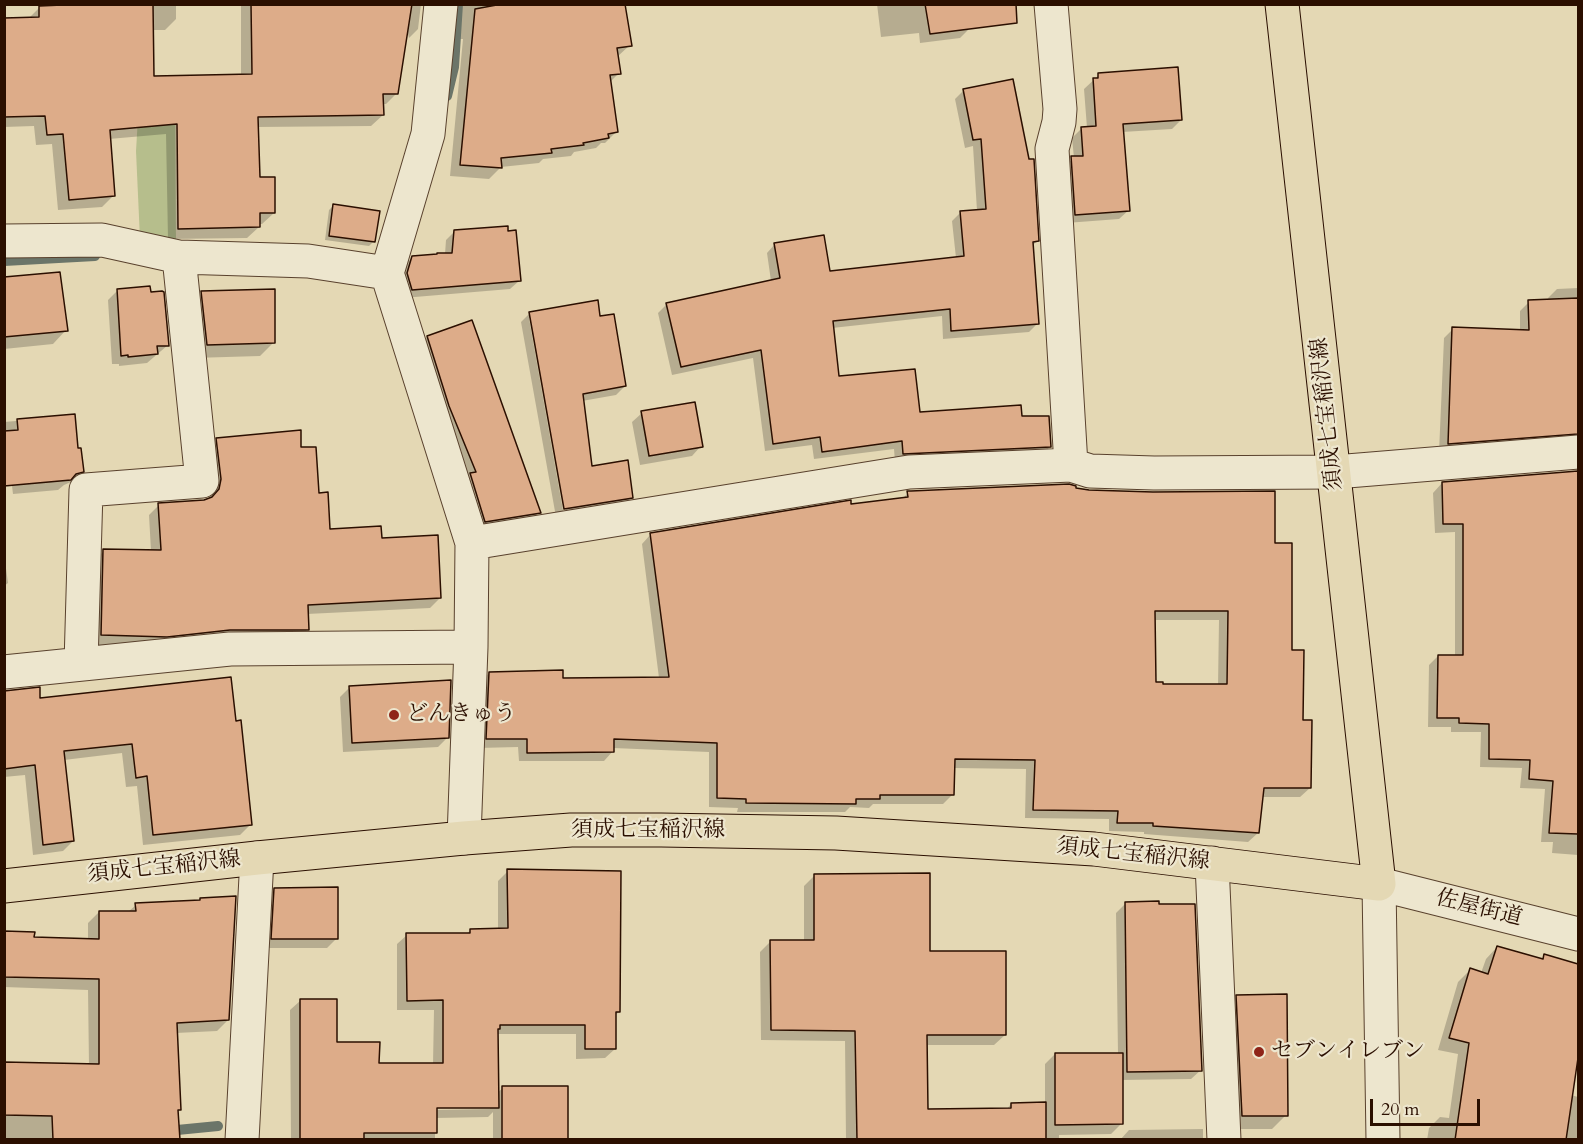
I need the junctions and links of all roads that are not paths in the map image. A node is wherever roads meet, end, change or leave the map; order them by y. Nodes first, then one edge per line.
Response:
1 (441, 4) edge
2 (1051, 4) edge
3 (1282, 4) edge
4 (4, 241) edge
5 (179, 256) junction
6 (387, 273) junction
7 (1578, 452) edge
8 (1071, 465) junction
9 (1335, 472) junction
10 (472, 543) junction
11 (471, 647) junction
12 (81, 664) junction
13 (4, 672) edge
14 (464, 838) junction
15 (257, 858) junction
16 (1212, 863) junction
17 (1379, 884) junction
18 (4, 886) edge
19 (1578, 934) edge
20 (242, 1140) edge
21 (1224, 1140) edge
22 (1383, 1140) edge

1 - 6 street
2 - 8 street
3 - 9 main road, 須成七宝稲沢線
4 - 5 street
5 - 6 street
5 - 12 street
6 - 10 street
7 - 9 street
8 - 9 street
8 - 10 street
9 - 17 main road, 須成七宝稲沢線
10 - 11 street
11 - 12 street
11 - 14 street
12 - 13 street
14 - 15 main road, 須成七宝稲沢線
14 - 16 main road, 須成七宝稲沢線
15 - 18 main road, 須成七宝稲沢線
15 - 20 street
16 - 17 main road, 須成七宝稲沢線
16 - 21 street
17 - 19 street, 佐屋街道
17 - 22 street

